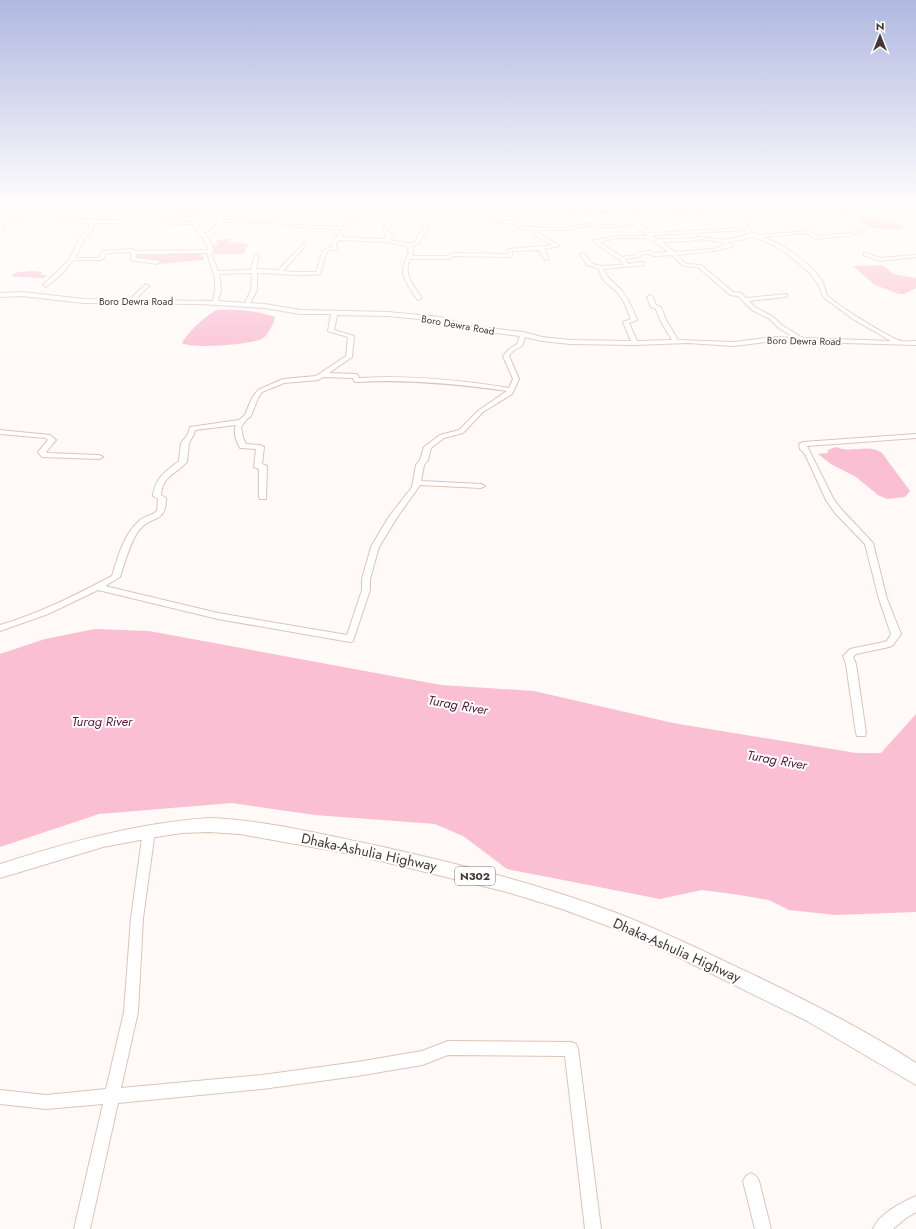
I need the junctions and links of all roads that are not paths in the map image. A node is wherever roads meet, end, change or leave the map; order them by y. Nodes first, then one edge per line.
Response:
1 (70, 262) edge
2 (213, 262) edge
3 (256, 262) edge
4 (288, 262) edge
5 (321, 262) edge
6 (404, 262) edge
7 (588, 262) edge
8 (624, 262) edge
9 (682, 262) edge
10 (802, 262) edge
11 (642, 264) dead end
12 (598, 266) junction
13 (626, 266) junction
14 (254, 271) junction
15 (279, 272) junction
16 (217, 273) junction
17 (46, 286) dead end
18 (146, 286) dead end
19 (0, 295) edge
20 (785, 295) dead end
21 (650, 297) dead end
22 (419, 298) dead end
23 (744, 300) junction
24 (131, 301) junction
25 (215, 303) junction
26 (247, 304) junction
27 (334, 314) junction
28 (523, 334) junction
29 (802, 340) junction
30 (676, 342) junction
31 (635, 343) junction
32 (899, 343) junction
33 (916, 343) edge
34 (322, 375) junction
35 (511, 390) junction
36 (241, 422) junction
37 (0, 432) edge
38 (916, 436) edge
39 (99, 458) dead end
40 (417, 483) junction
41 (481, 486) dead end
42 (263, 497) dead end
43 (97, 587) junction
44 (0, 628) edge
45 (861, 733) dead end
46 (149, 831) junction
47 (0, 871) edge
48 (916, 1075) edge
49 (113, 1096) junction
50 (0, 1097) edge
51 (751, 1181) dead end
52 (916, 1204) edge
53 (82, 1229) edge
54 (593, 1229) edge
55 (763, 1229) edge
56 (881, 1229) edge

1 - 17 street
2 - 16 street
3 - 14 street
4 - 15 street
5 - 15 street
6 - 22 street
7 - 12 street
8 - 13 street
9 - 23 street
10 - 32 street
11 - 13 street
12 - 13 street
12 - 31 street
14 - 15 street
14 - 16 street
14 - 26 street
16 - 25 street
18 - 24 street
19 - 24 street, Boro Dewra Road
20 - 23 street
21 - 30 street
23 - 29 street
24 - 25 street, Boro Dewra Road
25 - 26 street, Boro Dewra Road
26 - 27 street, Boro Dewra Road
27 - 28 street, Boro Dewra Road
27 - 34 street
28 - 31 street, Boro Dewra Road
28 - 35 street
29 - 30 street, Boro Dewra Road
29 - 32 street, Boro Dewra Road
30 - 31 street, Boro Dewra Road
32 - 33 street, Boro Dewra Road
34 - 35 street
34 - 36 street
35 - 40 street
36 - 42 street
36 - 43 street
37 - 39 street
38 - 45 street
40 - 41 street
40 - 43 street
43 - 44 street
46 - 47 highway, Dhaka-Ashulia Highway / N302
46 - 48 highway, Dhaka-Ashulia Highway / N302
46 - 49 street
49 - 50 street
49 - 53 street
49 - 54 street
51 - 55 street
52 - 56 street

